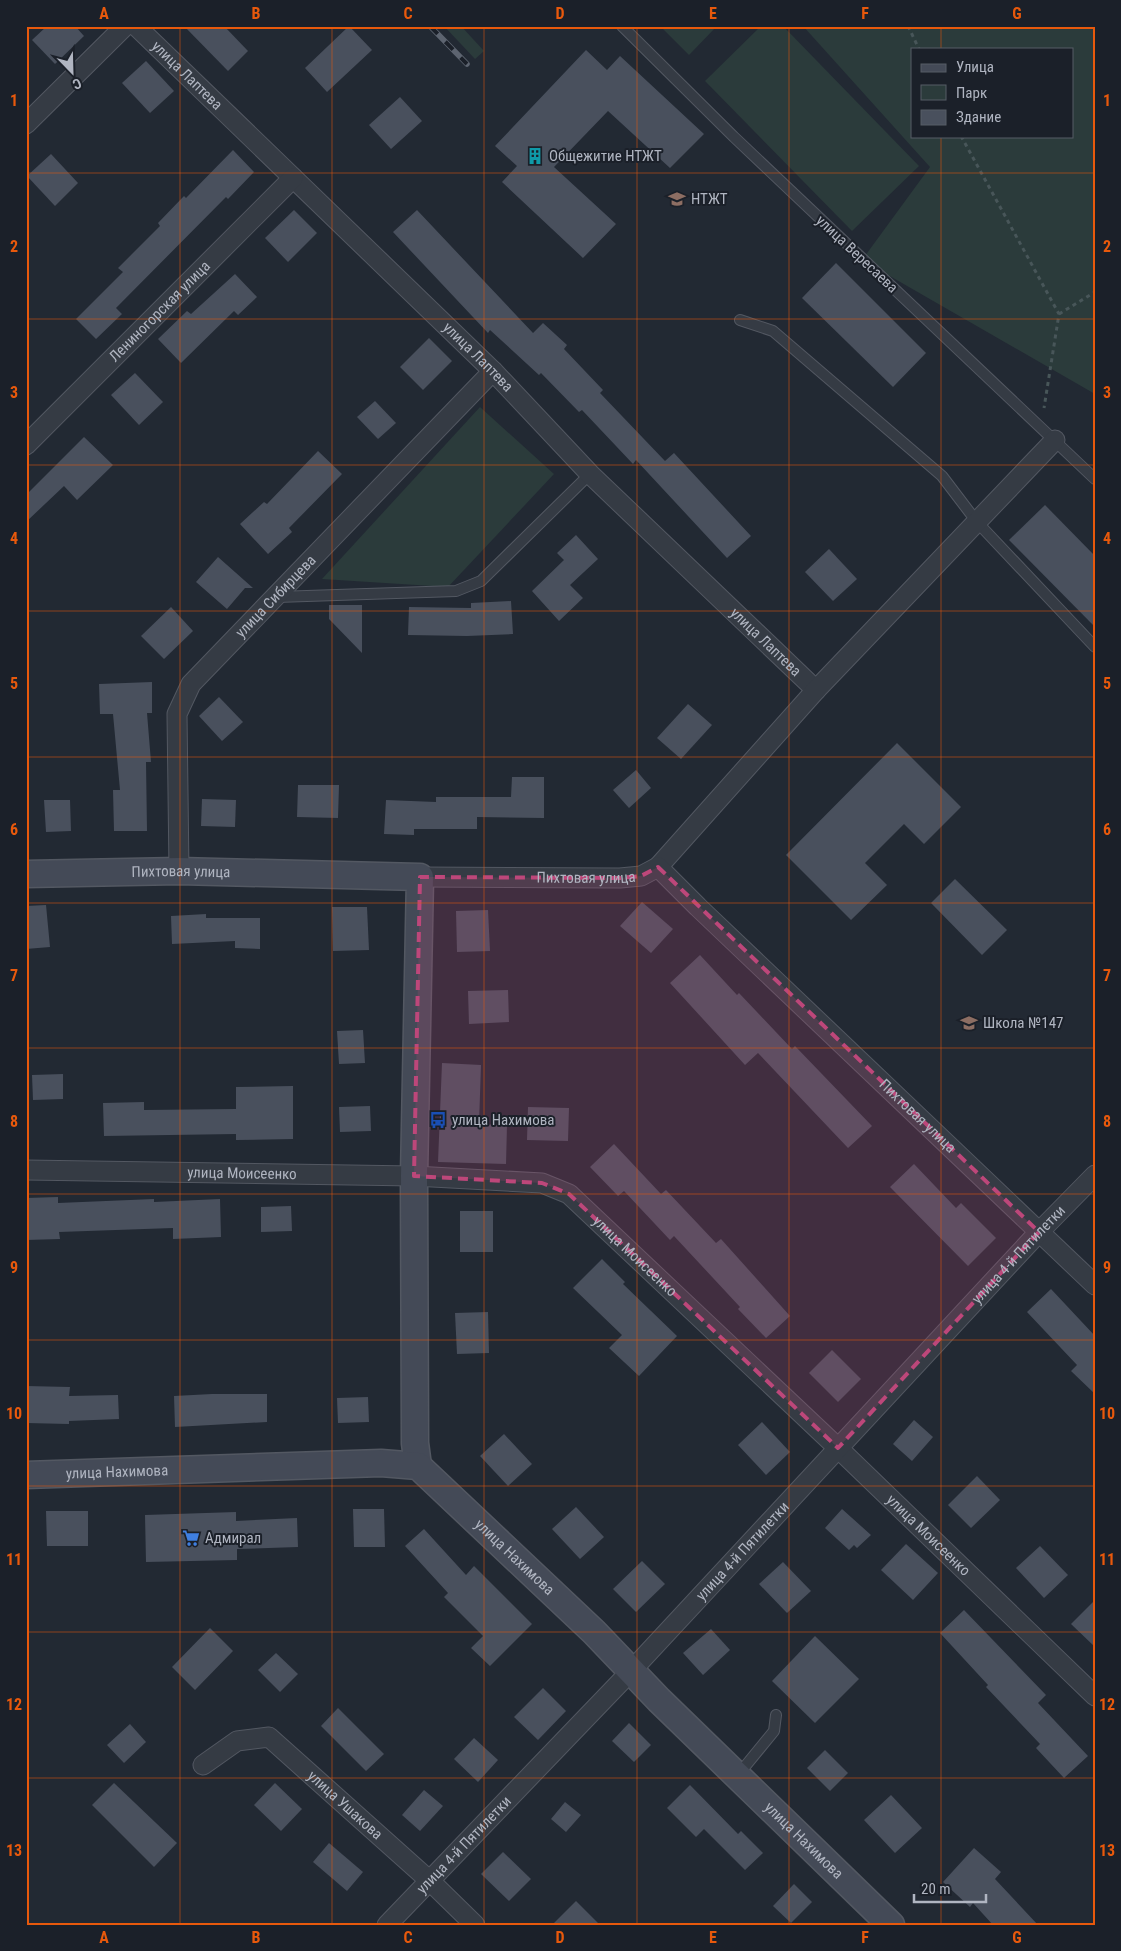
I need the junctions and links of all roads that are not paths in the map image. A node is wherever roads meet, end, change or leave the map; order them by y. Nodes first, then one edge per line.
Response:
1 (125, 26) edge
2 (136, 26) edge
3 (622, 26) edge
4 (26, 124) edge
5 (293, 178) junction
6 (740, 320) dead end
7 (493, 371) junction
8 (1055, 440) junction
9 (26, 445) edge
10 (590, 474) junction
11 (1095, 479) edge
12 (977, 522) junction
13 (277, 597) junction
14 (1095, 647) edge
15 (816, 690) junction
16 (658, 867) junction
17 (179, 872) junction
18 (26, 874) edge
19 (420, 877) junction
20 (26, 1170) edge
21 (1095, 1175) edge
22 (414, 1176) junction
23 (1039, 1232) junction
24 (1095, 1285) edge
25 (838, 1448) junction
26 (418, 1466) junction
27 (26, 1475) edge
28 (632, 1670) junction
29 (1095, 1696) edge
30 (776, 1714) dead end
31 (203, 1765) dead end
32 (738, 1776) junction
33 (430, 1881) junction
34 (387, 1925) edge
35 (475, 1925) edge
36 (891, 1925) edge

1 - 4 street
2 - 5 street, улица Лаптева
3 - 8 lane, улица Вересаева
5 - 7 street, улица Лаптева
5 - 9 street, Лениногорская улица
6 - 12 lane
7 - 10 street, улица Лаптева
7 - 13 street, улица Сибирцева
8 - 11 lane, улица Вересаева
8 - 12 street
10 - 13 lane
10 - 15 street, улица Лаптева
12 - 14 lane
12 - 15 street
13 - 17 street, улица Сибирцева
15 - 16 street
16 - 19 street, Пихтовая улица
16 - 23 street, Пихтовая улица
17 - 18 street, Пихтовая улица
17 - 19 street, Пихтовая улица
19 - 22 street
20 - 22 street, улица Моисеенко
21 - 23 street, улица 4-й Пятилетки
22 - 25 street, улица Моисеенко
22 - 26 street
23 - 24 street, Пихтовая улица
23 - 25 street, улица 4-й Пятилетки
25 - 28 street, улица 4-й Пятилетки
25 - 29 street, улица Моисеенко
26 - 27 street, улица Нахимова
26 - 28 street, улица Нахимова
28 - 32 street, улица Нахимова
28 - 33 street, улица 4-й Пятилетки
30 - 32 lane
31 - 33 street, улица Ушакова
32 - 36 street, улица Нахимова
33 - 34 street, улица 4-й Пятилетки
33 - 35 street, улица Ушакова

